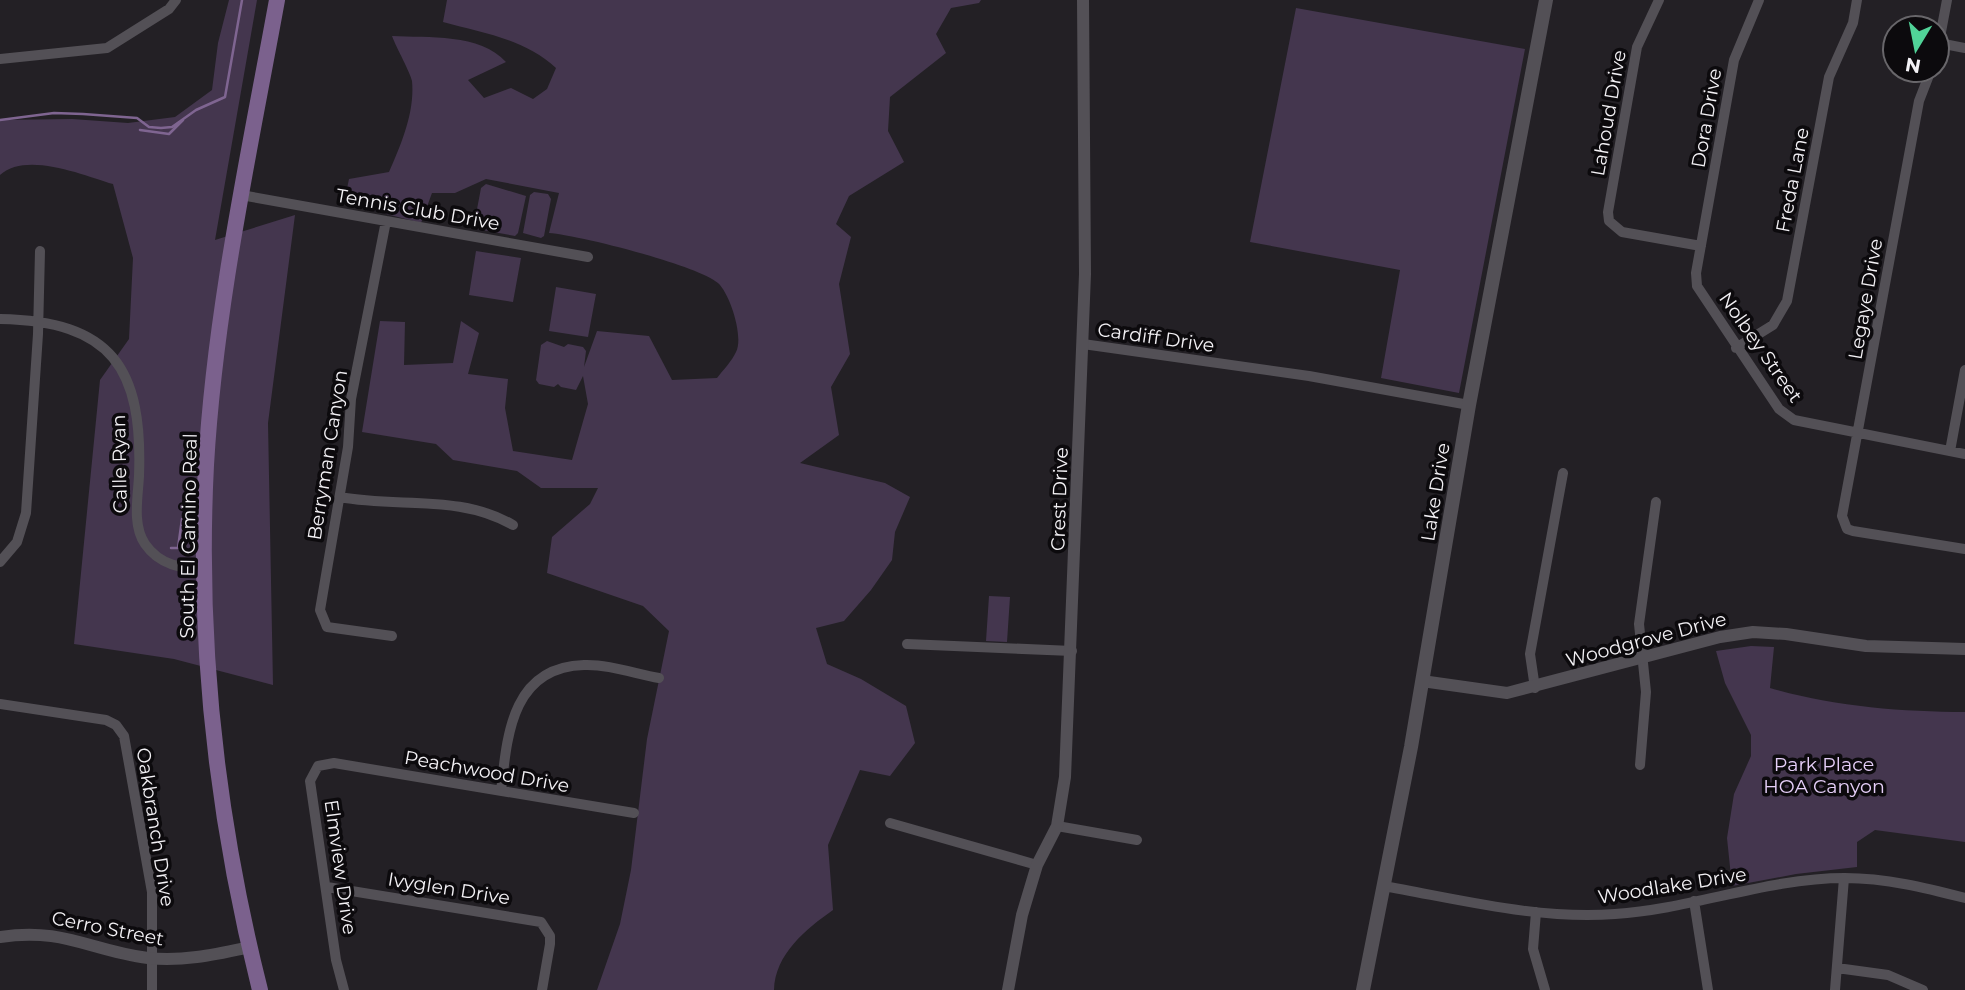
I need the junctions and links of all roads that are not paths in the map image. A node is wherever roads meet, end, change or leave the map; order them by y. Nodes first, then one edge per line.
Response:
1 (176, 0) edge
2 (277, 0) edge
3 (1083, 0) edge
4 (1546, 0) edge
5 (1659, 0) edge
6 (1759, 0) edge
7 (1857, 0) edge
8 (0, 59) edge
9 (1926, 84) edge
10 (242, 195) junction
11 (386, 221) junction
12 (1701, 246) junction
13 (40, 251) dead end
14 (588, 257) dead end
15 (0, 319) edge
16 (39, 321) junction
17 (1083, 344) junction
18 (1736, 348) junction
19 (1965, 370) edge
20 (1469, 405) junction
21 (1858, 434) junction
22 (1950, 451) junction
23 (1965, 454) edge
24 (1563, 473) dead end
25 (340, 497) junction
26 (1656, 502) dead end
27 (513, 525) dead end
28 (1965, 550) edge
29 (0, 562) edge
30 (206, 570) junction
31 (393, 636) dead end
32 (907, 644) dead end
33 (1965, 649) edge
34 (1072, 651) junction
35 (1643, 659) junction
36 (659, 678) dead end
37 (1422, 681) junction
38 (1535, 688) junction
39 (0, 704) edge
40 (334, 763) joint
41 (1640, 765) dead end
42 (501, 791) junction
43 (634, 813) dead end
44 (890, 823) dead end
45 (1057, 826) junction
46 (1137, 840) dead end
47 (1037, 865) junction
48 (1844, 878) junction
49 (1383, 886) junction
50 (327, 887) junction
51 (1965, 898) edge
52 (1694, 901) junction
53 (1536, 912) junction
54 (0, 937) edge
55 (250, 947) junction
56 (151, 958) junction
57 (1837, 968) junction
58 (152, 990) edge
59 (260, 990) edge
60 (344, 990) edge
61 (542, 990) edge
62 (1008, 990) edge
63 (1363, 990) edge
64 (1545, 990) edge
65 (1708, 990) edge
66 (1835, 990) edge
67 (1923, 990) edge

1 - 8 street
2 - 10 main road, South El Camino Real
3 - 17 street, Crest Drive
4 - 20 main road, Lake Drive
5 - 12 street, Lahoud Drive
6 - 12 street, Dora Drive
7 - 18 street, Freda Lane
9 - 21 street, Legaye Drive
10 - 11 street, Tennis Club Drive
10 - 30 main road, South El Camino Real
11 - 14 street, Tennis Club Drive
11 - 25 street, Berryman Canyon
12 - 18 street, Nolbey Street
13 - 16 street
15 - 16 street, Calle Ryan
16 - 29 street
16 - 30 street, Calle Ryan
17 - 20 street, Cardiff Drive
17 - 34 street, Crest Drive
18 - 21 street, Nolbey Street
19 - 22 street
20 - 37 main road, Lake Drive
21 - 22 street, Nolbey Street
21 - 28 street, Legaye Drive
22 - 23 street, Nolbey Street
24 - 38 street
25 - 27 street
25 - 31 street, Berryman Canyon
26 - 35 street
30 - 55 main road, South El Camino Real
32 - 34 street
33 - 35 street, Woodgrove Drive
34 - 45 street, Crest Drive
35 - 38 street, Woodgrove Drive
35 - 41 street
36 - 42 street
37 - 38 street, Woodgrove Drive
37 - 49 main road, Lake Drive
39 - 56 street, Oakbranch Drive
40 - 42 street, Peachwood Drive
40 - 50 street, Elmview Drive
42 - 43 street, Peachwood Drive
44 - 47 street
45 - 46 street
45 - 47 street, Crest Drive
47 - 62 street, Crest Drive
48 - 51 street, Woodlake Drive
48 - 52 street, Woodlake Drive
48 - 57 street
49 - 53 street, Woodlake Drive
49 - 63 main road, Lake Drive
50 - 60 street, Elmview Drive
50 - 61 street, Ivyglen Drive
52 - 53 street, Woodlake Drive
52 - 65 street
53 - 64 street
54 - 56 street, Cerro Street
55 - 56 street, Cerro Street
55 - 59 main road, South El Camino Real
56 - 58 street, Oakbranch Drive
57 - 66 street
57 - 67 street

